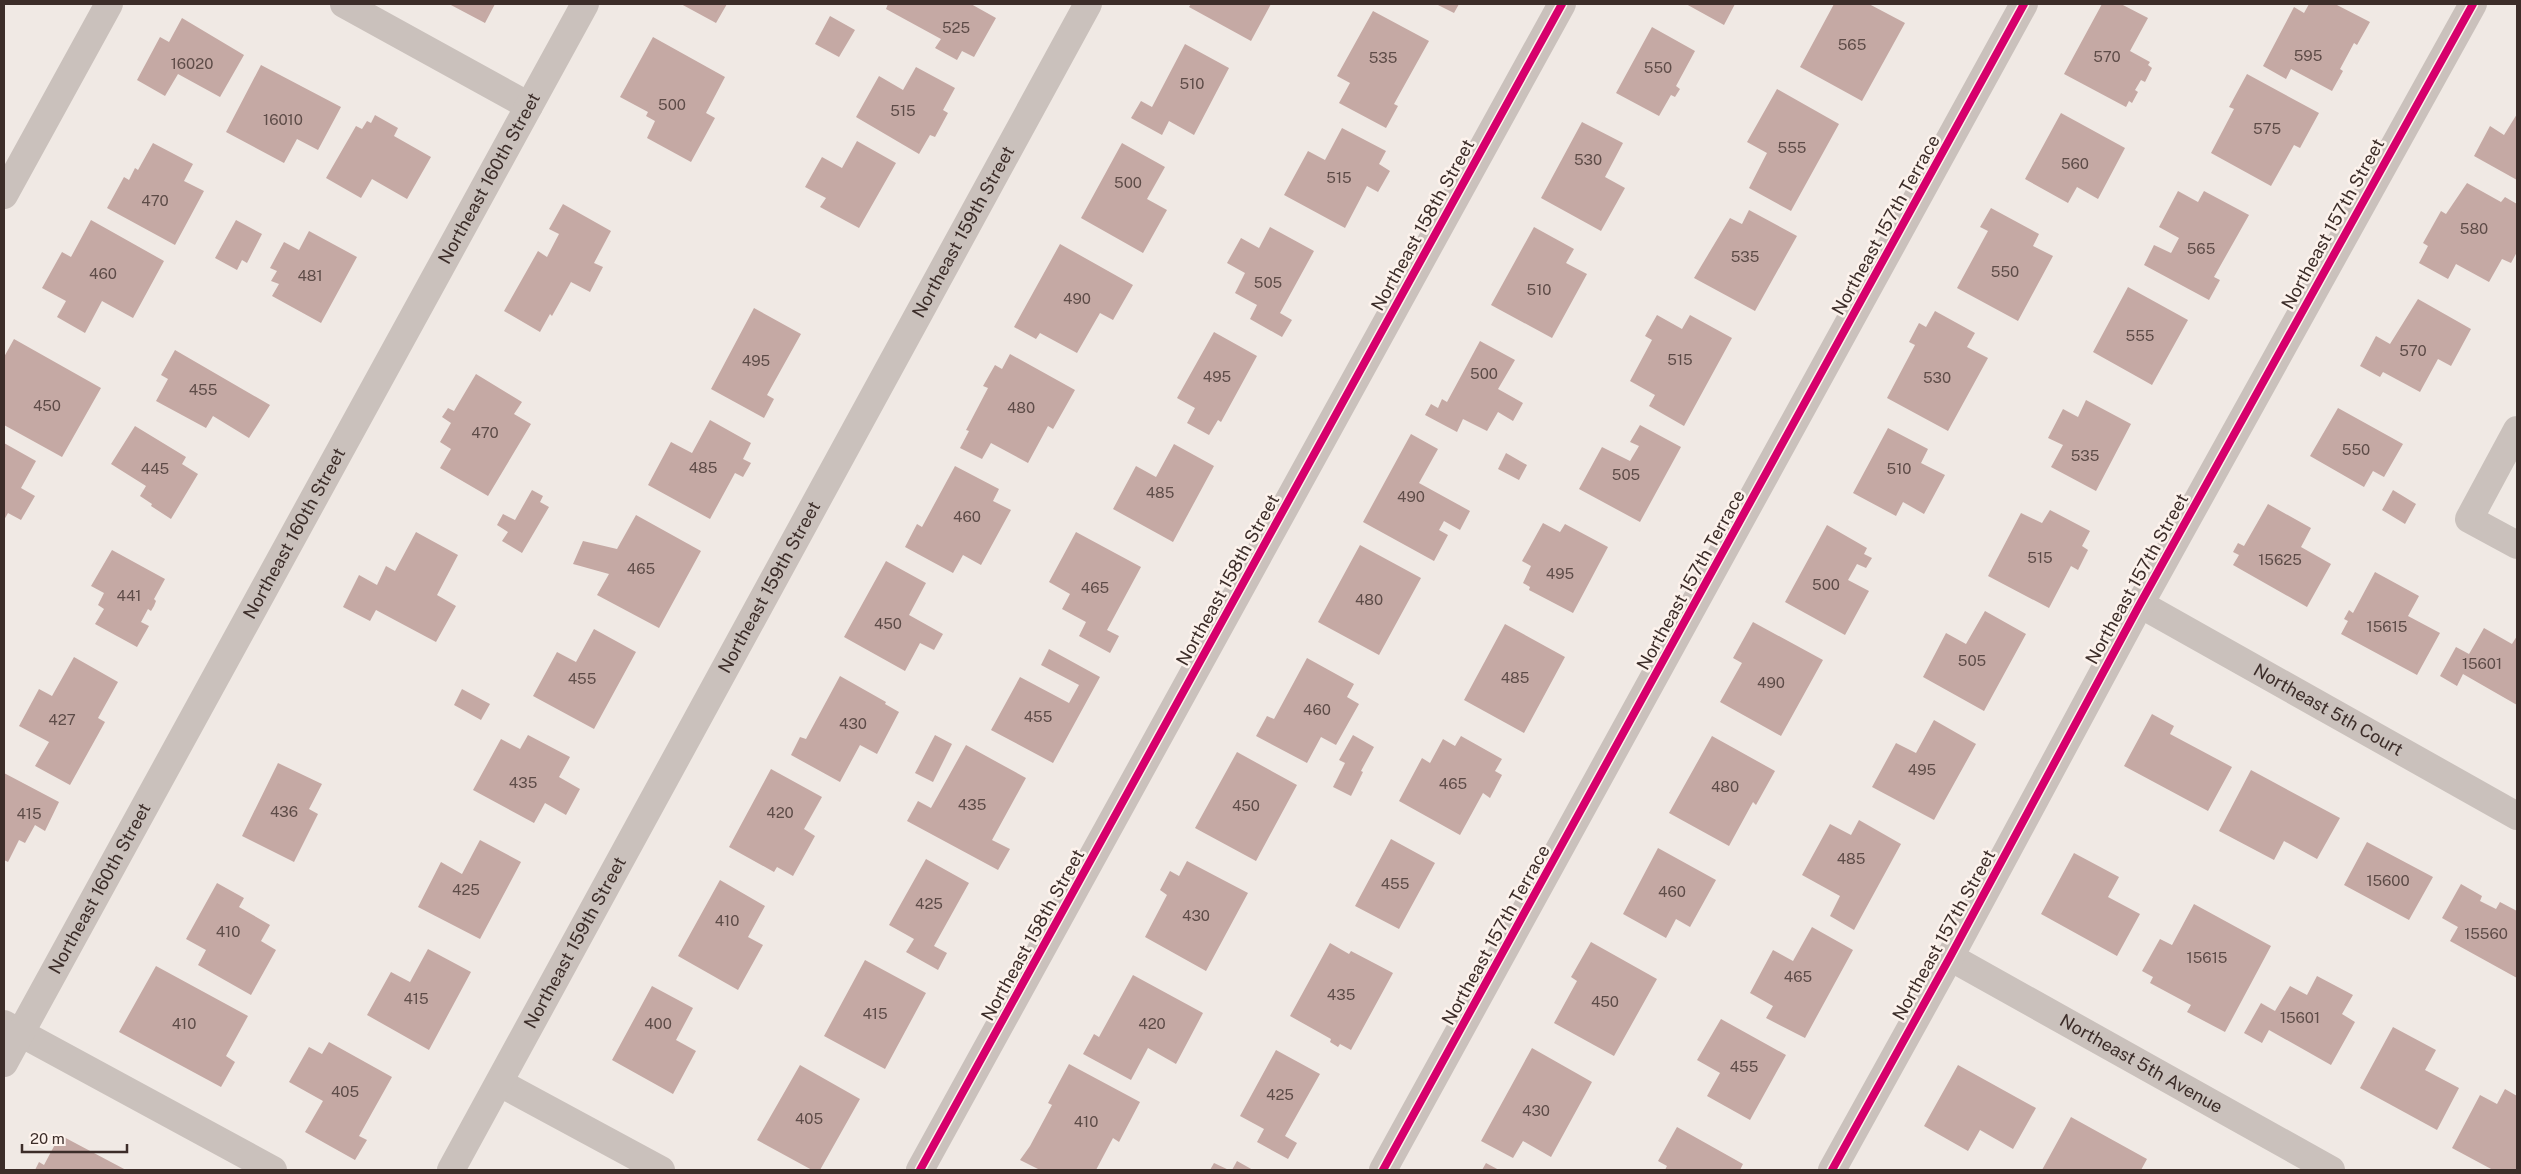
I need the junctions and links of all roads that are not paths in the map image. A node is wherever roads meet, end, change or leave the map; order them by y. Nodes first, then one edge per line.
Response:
1 (108, 4) edge
2 (344, 4) edge
3 (585, 4) edge
4 (1088, 4) edge
5 (1562, 4) edge
6 (2024, 4) edge
7 (2473, 4) edge
8 (528, 106) junction
9 (4, 195) edge
10 (2517, 430) edge
11 (2517, 545) edge
12 (2140, 604) junction
13 (2517, 816) edge
14 (1950, 957) junction
15 (12, 1028) edge
16 (4, 1063) edge
17 (500, 1083) junction
18 (273, 1170) edge
19 (451, 1170) edge
20 (661, 1170) edge
21 (920, 1170) edge
22 (1383, 1170) edge
23 (1832, 1170) edge
24 (2331, 1170) edge

1 - 9 street
2 - 8 street
3 - 8 street, Northeast 160th Street
4 - 17 street, Northeast 159th Street
5 - 21 street, Northeast 158th Street
6 - 22 street, Northeast 157th Terrace
7 - 12 street, Northeast 157th Street
8 - 15 street, Northeast 160th Street
10 - 11 street
12 - 13 street, Northeast 5th Court
12 - 14 street, Northeast 157th Street
14 - 23 street, Northeast 157th Street
14 - 24 street, Northeast 5th Avenue
15 - 16 street, Northeast 160th Street
15 - 18 street
17 - 19 street, Northeast 159th Street
17 - 20 street

